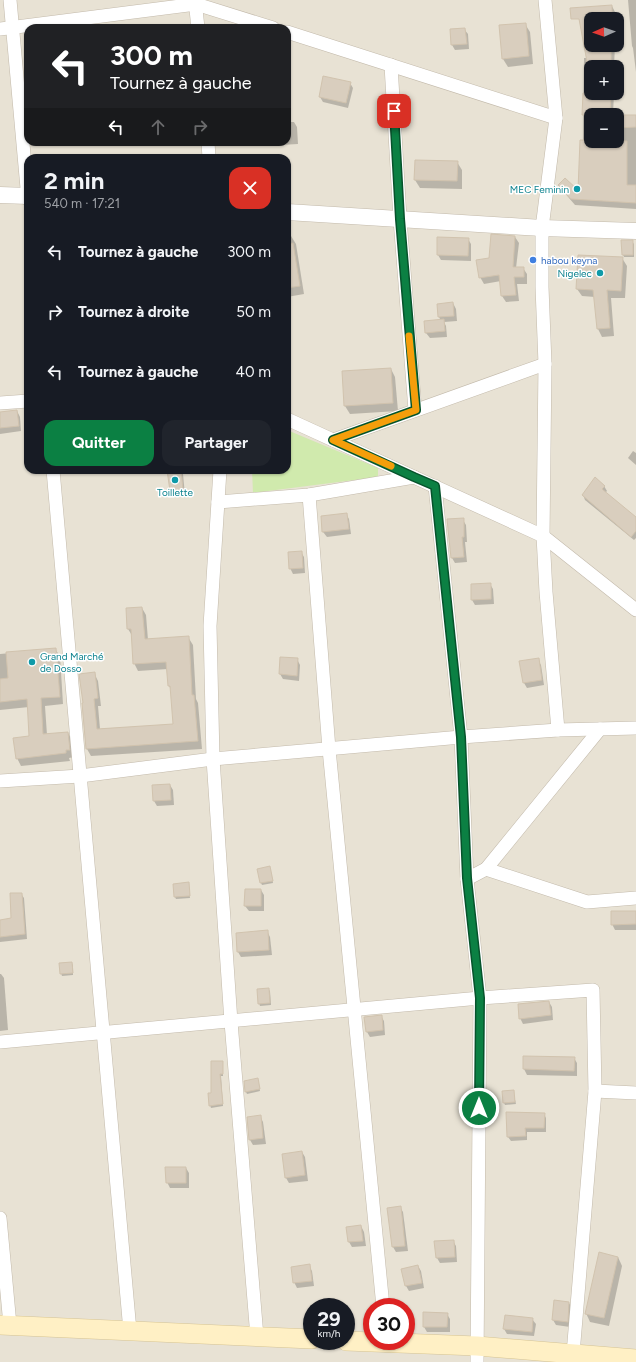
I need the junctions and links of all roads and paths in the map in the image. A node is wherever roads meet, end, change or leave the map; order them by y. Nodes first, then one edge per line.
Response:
1 (10, 0) edge
2 (545, 0) edge
3 (196, 2) edge
4 (41, 24) edge
5 (198, 24) edge
6 (261, 24) edge
7 (24, 26) edge
8 (6, 29) edge
9 (291, 33) edge
10 (391, 65) junction
11 (556, 118) junction
12 (24, 166) edge
13 (0, 195) edge
14 (24, 196) edge
15 (291, 212) edge
16 (400, 219) junction
17 (542, 228) junction
18 (636, 231) edge
19 (545, 364) junction
20 (24, 401) edge
21 (0, 403) edge
22 (416, 410) junction
23 (291, 421) edge
24 (333, 440) junction
25 (52, 474) edge
26 (220, 474) edge
27 (414, 477) junction
28 (435, 486) junction
29 (309, 495) junction
30 (218, 502) junction
31 (543, 536) junction
32 (636, 610) edge
33 (636, 728) edge
34 (600, 729) junction
35 (558, 730) junction
36 (461, 737) junction
37 (329, 749) junction
38 (213, 759) junction
39 (80, 776) junction
40 (0, 781) edge
41 (486, 869) junction
42 (467, 878) junction
43 (636, 898) edge
44 (480, 998) junction
45 (355, 1010) junction
46 (230, 1022) junction
47 (102, 1033) junction
48 (0, 1042) edge
49 (595, 1091) junction
50 (636, 1093) edge
51 (0, 1218) edge
52 (383, 1298) edge
53 (5, 1325) edge
54 (130, 1331) junction
55 (257, 1337) junction
56 (303, 1339) edge
57 (415, 1346) edge
58 (477, 1354) edge
59 (573, 1354) junction
60 (636, 1359) edge

1 - 8 street
2 - 11 street
3 - 4 street
3 - 5 street
3 - 6 street
7 - 8 street
8 - 12 street
9 - 10 street
10 - 11 street
10 - 16 street
11 - 17 street
13 - 14 street
15 - 16 street
16 - 17 street
16 - 22 street
17 - 18 street
17 - 19 street
19 - 22 street
19 - 31 street
20 - 21 street
22 - 24 street
23 - 24 street
24 - 27 street
25 - 39 street
26 - 30 street
27 - 28 street
27 - 29 street
28 - 31 street
28 - 36 street
29 - 30 street
29 - 37 street
30 - 38 street
31 - 32 street
31 - 35 street
33 - 34 street
34 - 35 street
34 - 41 street
35 - 36 street
36 - 37 street
36 - 42 street
37 - 38 street
37 - 45 street
38 - 39 street
38 - 46 street
39 - 40 street
39 - 47 street
41 - 42 street
41 - 43 street
42 - 44 street
44 - 45 street
44 - 49 street
44 - 58 street
45 - 46 street
45 - 52 street
46 - 47 street
46 - 55 street
47 - 48 street
47 - 54 street
49 - 50 street
49 - 59 street
51 - 53 street
53 - 54 main road
54 - 55 main road
55 - 56 main road
57 - 58 main road
58 - 59 main road
59 - 60 main road

